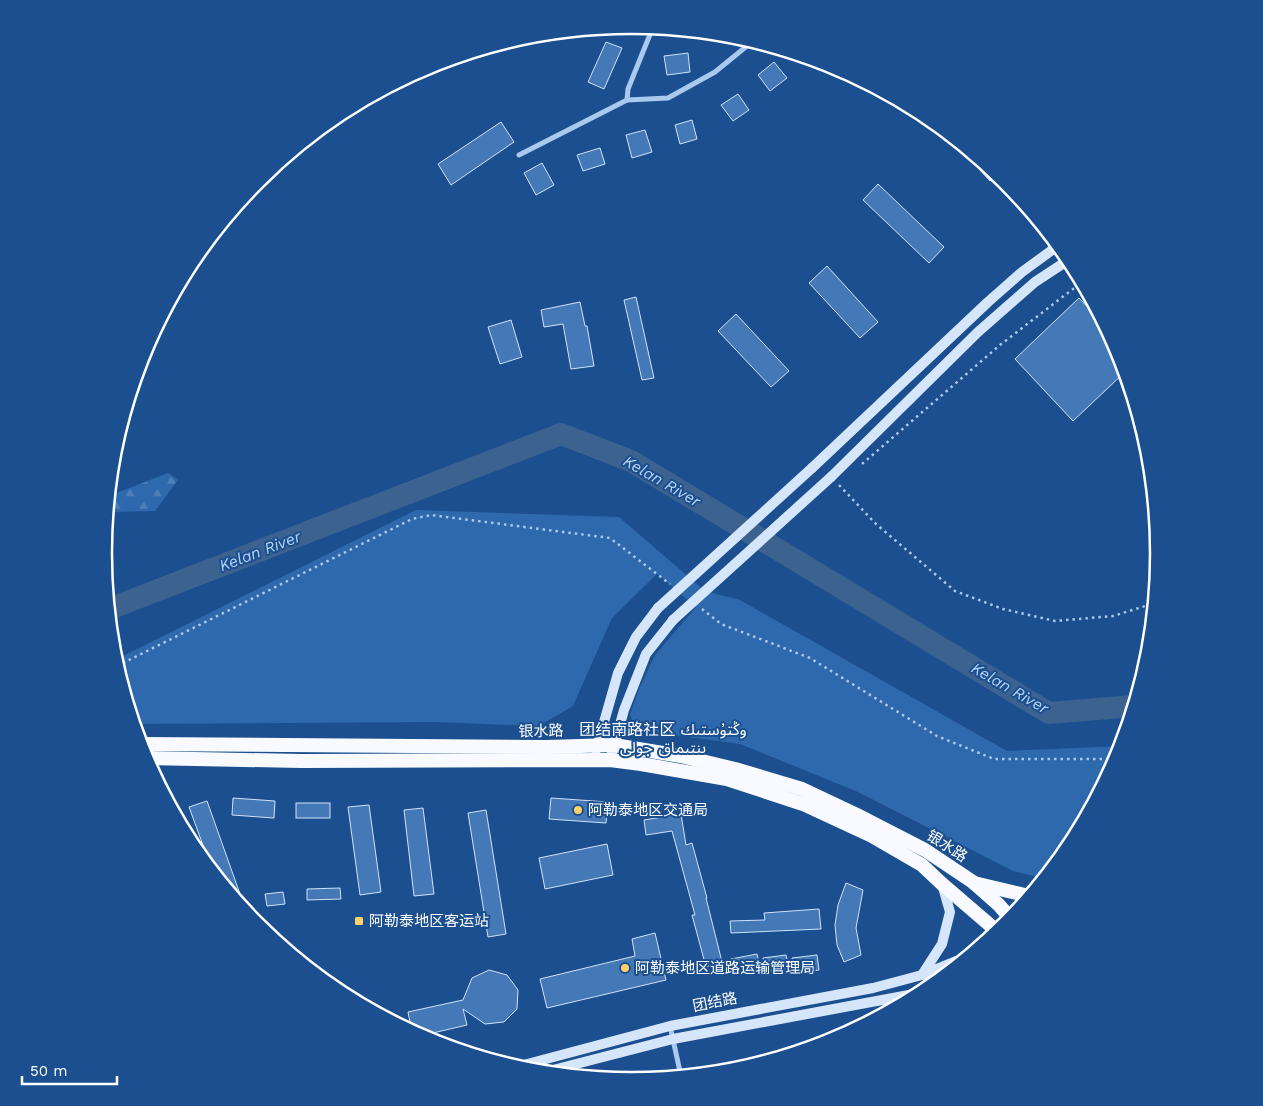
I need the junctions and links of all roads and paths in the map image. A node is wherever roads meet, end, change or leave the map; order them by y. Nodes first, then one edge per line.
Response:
1 (650, 35) edge
2 (746, 47) edge
3 (627, 100) junction
4 (519, 155) dead end
5 (1052, 250) edge
6 (1062, 264) edge
7 (1077, 286) edge
8 (856, 468) dead end
9 (831, 477) junction
10 (677, 590) dead end
11 (1148, 605) edge
12 (699, 607) dead end
13 (124, 662) edge
14 (149, 744) edge
15 (614, 745) junction
16 (598, 746) junction
17 (155, 758) edge
18 (1108, 759) edge
19 (610, 760) junction
20 (593, 761) junction
21 (973, 882) junction
22 (941, 883) junction
23 (1023, 894) edge
24 (1005, 913) edge
25 (992, 927) edge
26 (949, 964) edge
27 (922, 975) junction
28 (902, 996) edge
29 (880, 1000) junction
30 (886, 1006) edge
31 (670, 1026) junction
32 (673, 1039) junction
33 (533, 1063) edge
34 (562, 1068) edge
35 (680, 1070) edge

1 - 3 street
2 - 3 street
3 - 4 street
5 - 16 main road, bridge
6 - 9 main road
7 - 8 path
9 - 11 path
9 - 15 main road, bridge
10 - 13 path
12 - 18 path
14 - 16 highway, 银水路
15 - 16 highway, 银水路
15 - 19 main road
15 - 21 highway, 银水路
16 - 20 main road
17 - 20 highway, 银水路
19 - 20 highway, 银水路
19 - 22 highway, 银水路
21 - 23 highway
21 - 24 highway
22 - 25 highway, 银水路
22 - 27 main road
26 - 27 main road, 团结路
27 - 31 main road, 团结路
28 - 29 main road, 团结路
29 - 30 lane
29 - 32 main road, 团结路
31 - 32 street
31 - 33 main road, 团结路
32 - 34 main road, 团结路
32 - 35 street

